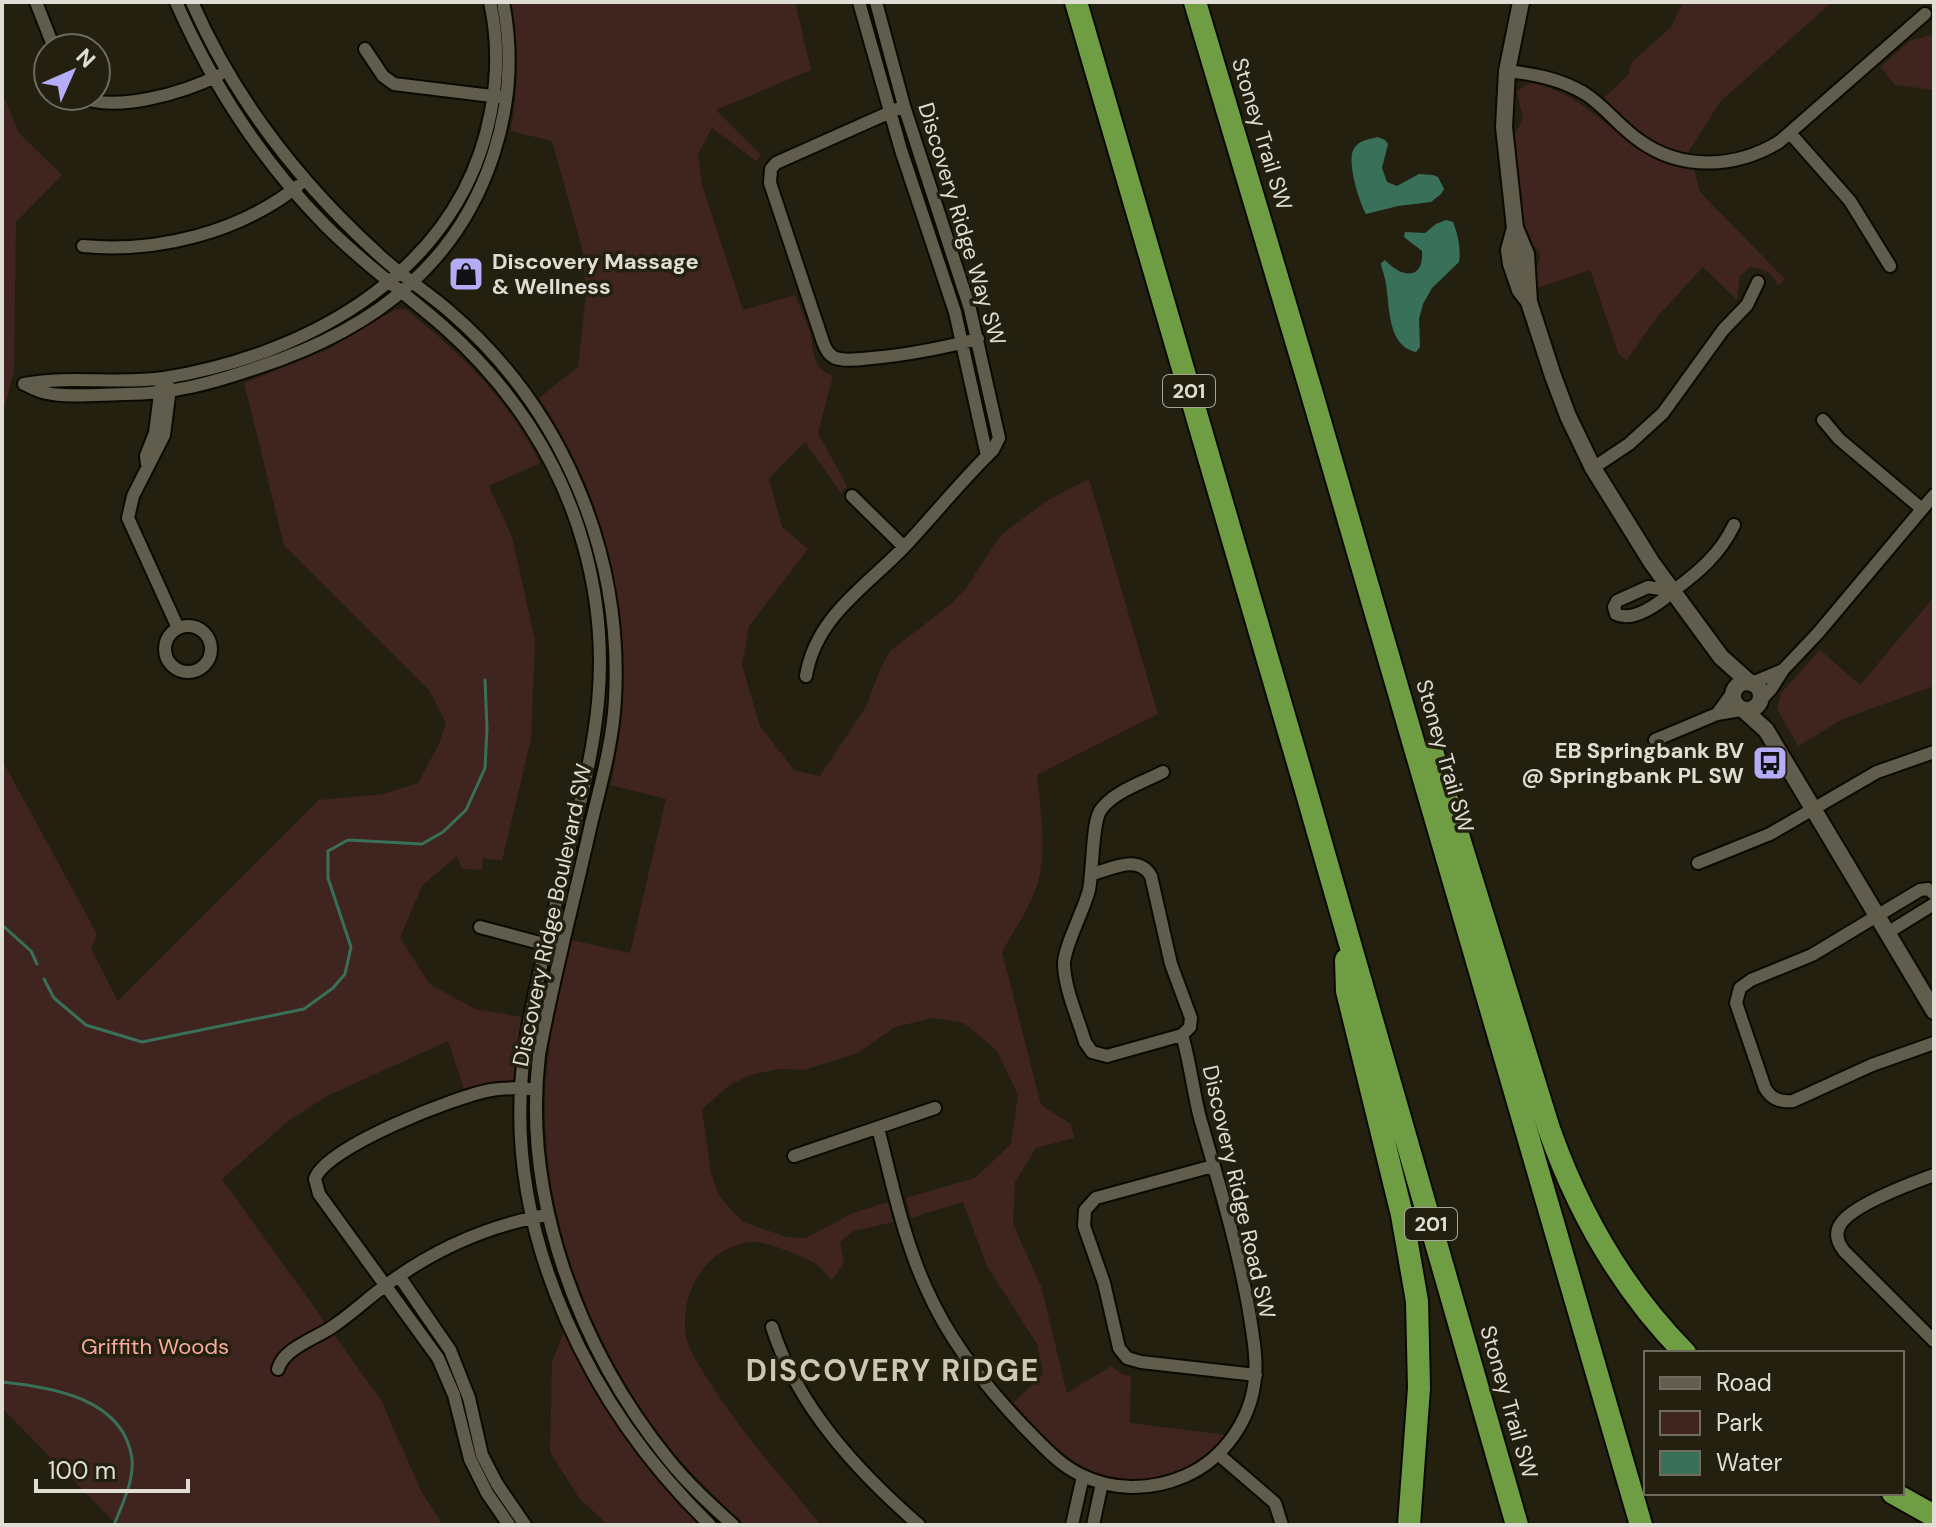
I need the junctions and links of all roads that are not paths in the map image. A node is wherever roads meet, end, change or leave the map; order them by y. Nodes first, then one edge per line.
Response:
1 (36, 2) edge
2 (176, 2) edge
3 (192, 2) edge
4 (490, 2) edge
5 (503, 2) edge
6 (859, 2) edge
7 (876, 2) edge
8 (1076, 2) edge
9 (1195, 2) edge
10 (1521, 2) edge
11 (1925, 14) dead end
12 (48, 32) edge
13 (365, 49) dead end
14 (227, 70) junction
15 (1507, 71) junction
16 (214, 78) junction
17 (494, 96) junction
18 (507, 98) junction
19 (112, 101) edge
20 (904, 106) junction
21 (889, 113) junction
22 (1790, 133) junction
23 (474, 170) junction
24 (487, 174) junction
25 (305, 181) junction
26 (293, 190) junction
27 (942, 224) junction
28 (927, 229) junction
29 (83, 246) dead end
30 (1890, 266) dead end
31 (401, 273) junction
32 (412, 282) junction
33 (1758, 282) dead end
34 (388, 283) junction
35 (400, 293) junction
36 (978, 339) junction
37 (963, 343) junction
38 (277, 347) junction
39 (281, 360) junction
40 (166, 377) junction
41 (513, 377) junction
42 (502, 386) junction
43 (165, 393) junction
44 (1312, 394) junction
45 (1823, 420) dead end
46 (987, 456) junction
47 (1593, 468) junction
48 (1934, 495) edge
49 (852, 496) dead end
50 (1922, 509) junction
51 (1734, 525) dead end
52 (904, 547) junction
53 (605, 571) junction
54 (591, 574) junction
55 (1673, 591) junction
56 (178, 628) dead end
57 (1721, 657) junction
58 (1783, 670) junction
59 (806, 676) dead end
60 (1751, 683) junction
61 (1733, 692) junction
62 (600, 697) junction
63 (615, 698) junction
64 (1751, 706) junction
65 (1717, 714) junction
66 (1655, 740) dead end
67 (1934, 752) edge
68 (1163, 772) dead end
69 (1813, 810) junction
70 (578, 813) junction
71 (593, 816) junction
72 (1698, 863) dead end
73 (1092, 874) junction
74 (1934, 894) edge
75 (1934, 904) edge
76 (1877, 916) junction
77 (1344, 923) junction
78 (480, 927) dead end
79 (1887, 933) junction
80 (547, 945) junction
81 (563, 949) junction
82 (1934, 1011) edge
83 (1182, 1035) junction
84 (1934, 1043) edge
85 (521, 1088) junction
86 (536, 1089) junction
87 (935, 1108) dead end
88 (878, 1128) junction
89 (794, 1156) dead end
90 (1213, 1166) junction
91 (1934, 1175) edge
92 (548, 1214) junction
93 (533, 1217) junction
94 (399, 1276) junction
95 (385, 1285) junction
96 (772, 1327) dead end
97 (1931, 1333) edge
98 (1683, 1351) edge
99 (278, 1369) dead end
100 (1256, 1375) junction
101 (1218, 1454) junction
102 (1093, 1480) junction
103 (1897, 1495) edge
104 (1934, 1516) edge
105 (509, 1525) edge
106 (525, 1525) edge
107 (710, 1525) edge
108 (733, 1525) edge
109 (919, 1525) edge
110 (1072, 1525) edge
111 (1093, 1525) edge
112 (1282, 1525) edge
113 (1409, 1525) edge
114 (1517, 1525) edge
115 (1641, 1525) edge

1 - 12 street
2 - 16 street, Discovery Ridge Boulevard SW
3 - 14 street, Discovery Ridge Boulevard SW
4 - 17 street
5 - 18 street
6 - 21 street, Discovery Ridge Way SW
7 - 20 street, Discovery Ridge Way SW
8 - 77 highway, Stoney Trail SW / 201
9 - 44 highway, Stoney Trail SW
10 - 15 street
11 - 22 street
13 - 17 street
14 - 16 street
14 - 25 street, Discovery Ridge Boulevard SW
15 - 22 street
15 - 47 street
16 - 19 street
16 - 26 street, Discovery Ridge Boulevard SW
17 - 18 street
17 - 23 street
18 - 24 street
20 - 21 street
20 - 27 street, Discovery Ridge Way SW
21 - 28 street, Discovery Ridge Way SW
21 - 37 street
22 - 30 street
23 - 24 street
23 - 31 street
24 - 32 street
25 - 26 street
25 - 31 street, Discovery Ridge Boulevard SW
26 - 29 street
26 - 34 street, Discovery Ridge Boulevard SW
27 - 28 street
27 - 36 street, Discovery Ridge Way SW
28 - 37 street, Discovery Ridge Way SW
31 - 32 street, Discovery Ridge Boulevard SW
31 - 34 street
32 - 35 street
32 - 41 street, Discovery Ridge Boulevard SW
33 - 47 street
34 - 35 street, Discovery Ridge Boulevard SW
34 - 38 street
35 - 39 street
35 - 42 street, Discovery Ridge Boulevard SW
36 - 37 street
36 - 46 street, Discovery Ridge Way SW
37 - 46 street, Discovery Ridge Way SW
38 - 39 street
38 - 40 street
39 - 43 street
40 - 43 street
40 - 43 street
41 - 42 street
41 - 53 street, Discovery Ridge Boulevard SW
42 - 54 street, Discovery Ridge Boulevard SW
43 - 56 street
44 - 98 highway
44 - 115 highway, Stoney Trail SW
45 - 50 street
46 - 52 street, Discovery Ridge Way SW
47 - 55 street
48 - 50 street
49 - 52 street
50 - 58 street
51 - 55 street
52 - 59 street, Discovery Ridge Way SW
53 - 54 street
53 - 63 street, Discovery Ridge Boulevard SW
54 - 62 street, Discovery Ridge Boulevard SW
55 - 57 street
57 - 60 street
57 - 61 street
58 - 60 street
58 - 64 street
60 - 61 street
60 - 64 street
61 - 64 street
61 - 65 street
62 - 63 street
62 - 70 street, Discovery Ridge Boulevard SW
63 - 71 street, Discovery Ridge Boulevard SW
64 - 65 street
64 - 69 street
65 - 66 street
67 - 69 street
68 - 73 street
69 - 72 street
69 - 76 street
70 - 71 street
70 - 80 street, Discovery Ridge Boulevard SW
71 - 81 street, Discovery Ridge Boulevard SW
73 - 83 street, Discovery Ridge Road SW
73 - 83 street
74 - 76 street
75 - 79 street
76 - 79 street
76 - 84 street
77 - 113 highway
77 - 114 highway, Stoney Trail SW / 201
78 - 80 street
79 - 82 street
80 - 81 street
80 - 85 street, Discovery Ridge Boulevard SW
81 - 86 street, Discovery Ridge Boulevard SW
83 - 90 street, Discovery Ridge Road SW
85 - 86 street
85 - 93 street, Discovery Ridge Boulevard SW
85 - 95 street
86 - 92 street, Discovery Ridge Boulevard SW
87 - 88 street
88 - 89 street
88 - 102 street
90 - 100 street, Discovery Ridge Road SW
90 - 100 street
91 - 97 street
92 - 93 street
92 - 108 street, Discovery Ridge Boulevard SW
93 - 94 street
93 - 107 street, Discovery Ridge Boulevard SW
94 - 95 street
94 - 106 street
95 - 99 street
95 - 105 street
96 - 109 street
100 - 101 street, Discovery Ridge Road SW
101 - 102 street, Discovery Ridge Road SW
101 - 112 street
102 - 110 street
102 - 111 street
103 - 104 highway

